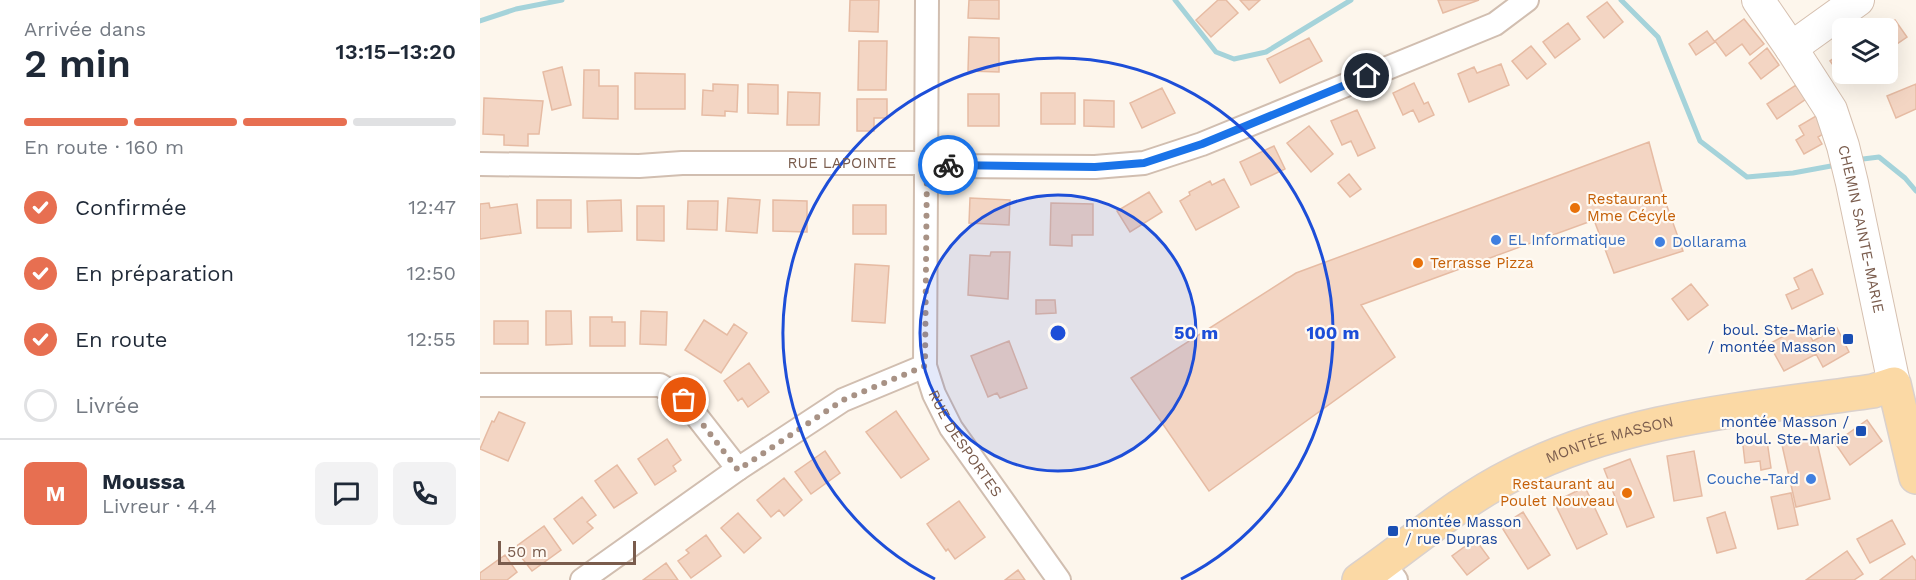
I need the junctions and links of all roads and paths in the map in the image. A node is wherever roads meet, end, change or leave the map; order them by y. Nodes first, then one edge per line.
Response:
1 (927, 0) edge
2 (1527, 0) edge
3 (1758, 0) edge
4 (1858, 0) edge
5 (1791, 48) junction
6 (927, 163) junction
7 (480, 164) edge
8 (925, 366) junction
9 (1894, 384) junction
10 (480, 385) edge
11 (738, 470) junction
12 (1916, 477) edge
13 (1379, 574) edge
14 (582, 580) edge
15 (1059, 580) edge

1 - 6 street, RUE DESPORTES
2 - 6 street, RUE LAPOINTE
3 - 5 street, CHEMIN SAINTE-MARIE
4 - 5 street
5 - 9 street, CHEMIN SAINTE-MARIE
6 - 7 street, RUE LAPOINTE
6 - 8 street, RUE DESPORTES
8 - 11 street
8 - 15 street, RUE DESPORTES
9 - 12 main road, CHEMIN SAINTE-MARIE
9 - 13 main road, MONTÉE MASSON
10 - 11 street
11 - 14 street

